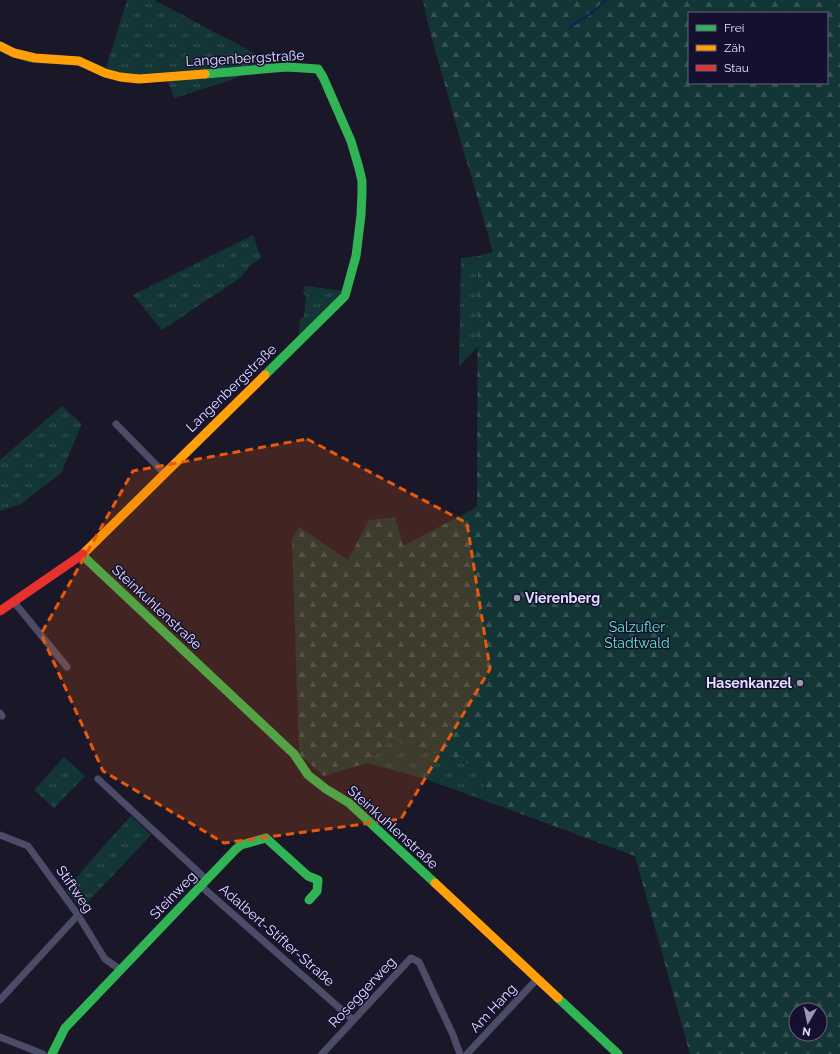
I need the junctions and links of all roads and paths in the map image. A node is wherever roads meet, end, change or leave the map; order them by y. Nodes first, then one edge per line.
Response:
1 (0, 46) edge
2 (116, 424) dead end
3 (164, 474) junction
4 (82, 555) junction
5 (14, 602) junction
6 (0, 611) edge
7 (67, 667) dead end
8 (98, 779) dead end
9 (0, 835) edge
10 (204, 883) junction
11 (309, 900) dead end
12 (78, 915) junction
13 (121, 970) junction
14 (537, 979) junction
15 (0, 1000) edge
16 (353, 1020) junction
17 (0, 1037) edge
18 (43, 1054) edge
19 (52, 1054) edge
20 (322, 1054) edge
21 (460, 1054) edge
22 (467, 1054) edge
23 (618, 1054) edge

1 - 3 street, Langenbergstraße
2 - 3 street
3 - 4 street, Langenbergstraße
4 - 5 street, Langenbergstraße
4 - 14 street, Steinkuhlenstraße
5 - 6 street, Langenbergstraße
5 - 7 street
8 - 10 street, Adalbert-Stifter-Straße
9 - 12 street, Stiftweg
10 - 11 street, Steinweg
10 - 13 street, Steinweg
10 - 16 street, Adalbert-Stifter-Straße
12 - 13 street, Stiftweg
12 - 15 street
13 - 19 street, Steinweg
14 - 22 street, Am Hang
14 - 23 street, Steinkuhlenstraße
16 - 20 street, Roseggerweg
16 - 21 street, Roseggerweg
17 - 18 street

